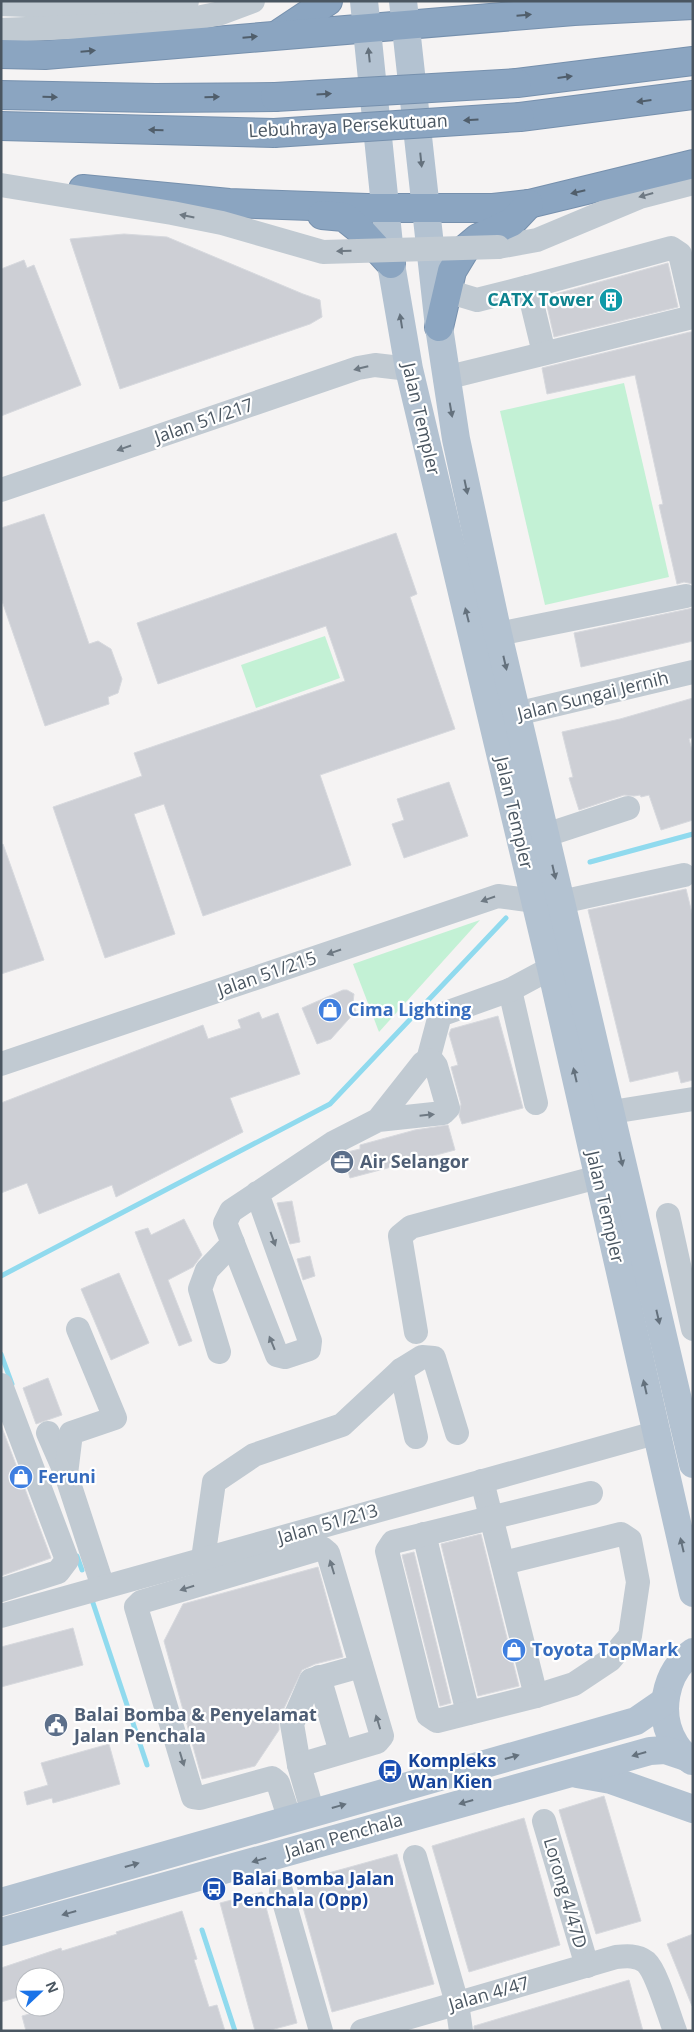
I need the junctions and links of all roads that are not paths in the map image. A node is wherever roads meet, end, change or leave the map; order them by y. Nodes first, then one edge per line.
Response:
1 (187, 1) edge
2 (253, 1) edge
3 (328, 1) edge
4 (460, 1) edge
5 (1, 4) edge
6 (693, 5) edge
7 (405, 13) edge
8 (365, 14) edge
9 (497, 18) junction
10 (1, 30) edge
11 (277, 35) junction
12 (8, 50) edge
13 (693, 61) edge
14 (1, 95) edge
15 (693, 95) edge
16 (1, 126) edge
17 (693, 164) edge
18 (7, 183) edge
19 (693, 183) edge
20 (228, 203) junction
21 (529, 204) junction
22 (385, 208) junction
23 (426, 209) junction
24 (391, 264) junction
25 (528, 287) junction
26 (447, 291) junction
27 (693, 310) edge
28 (693, 316) edge
29 (439, 327) junction
30 (544, 353) junction
31 (409, 369) junction
32 (445, 378) junction
33 (1, 490) edge
34 (686, 596) dead end
35 (498, 634) junction
36 (693, 672) edge
37 (505, 717) junction
38 (628, 808) dead end
39 (546, 835) junction
40 (684, 875) dead end
41 (548, 902) junction
42 (551, 968) junction
43 (510, 990) junction
44 (428, 1060) junction
45 (1, 1064) edge
46 (693, 1099) edge
47 (536, 1103) dead end
48 (597, 1114) junction
49 (378, 1120) junction
50 (598, 1176) junction
51 (257, 1193) junction
52 (668, 1215) dead end
53 (233, 1243) junction
54 (688, 1288) edge
55 (78, 1328) dead end
56 (693, 1329) edge
57 (416, 1332) dead end
58 (219, 1352) dead end
59 (401, 1370) junction
60 (1, 1385) edge
61 (48, 1432) dead end
62 (655, 1432) junction
63 (457, 1433) dead end
64 (416, 1437) dead end
65 (693, 1464) edge
66 (34, 1472) junction
67 (66, 1474) junction
68 (482, 1481) junction
69 (591, 1493) dead end
70 (491, 1517) junction
71 (424, 1534) junction
72 (203, 1559) junction
73 (503, 1563) junction
74 (34, 1580) junction
75 (104, 1587) junction
76 (1, 1590) edge
77 (693, 1593) edge
78 (41, 1605) junction
79 (1, 1616) edge
80 (690, 1648) edge
81 (361, 1666) junction
82 (318, 1677) junction
83 (536, 1696) junction
84 (665, 1701) junction
85 (468, 1713) junction
86 (342, 1752) junction
87 (690, 1760) edge
88 (299, 1765) junction
89 (570, 1773) junction
90 (693, 1809) edge
91 (302, 1817) junction
92 (544, 1820) dead end
93 (415, 1857) dead end
94 (101, 1874) junction
95 (281, 1891) dead end
96 (1, 1902) edge
97 (109, 1902) junction
98 (1, 1932) edge
99 (587, 1966) junction
100 (457, 2003) junction
101 (321, 2031) edge
102 (362, 2031) edge
103 (461, 2031) edge
104 (675, 2031) edge

1 - 5 street
2 - 10 street
3 - 11 highway
4 - 9 highway
9 -> 6 highway
7 - 8 highway
7 - 9 highway
7 -> 23 main road, Jalan Templer
8 - 11 highway
22 -> 8 main road, Jalan Templer
12 -> 11 highway
14 -> 13 highway, Lebuhraya Persekutuan, bridge
15 -> 16 highway, Lebuhraya Persekutuan, bridge
17 -> 21 highway
19 -> 18 street, bridge
18 - 20 highway
20 - 22 highway
20 - 24 highway
21 - 23 highway
21 - 26 highway
22 - 23 highway
22 - 24 main road, Jalan Templer
23 - 29 main road, Jalan Templer
31 -> 24 main road, Jalan Templer
25 - 26 street
25 - 27 street
25 - 30 street
26 - 29 highway
28 - 30 street
29 - 32 main road, Jalan Templer
30 - 32 street
31 -> 33 street, Jalan 51/217
37 -> 31 main road, Jalan Templer
32 -> 35 main road, Jalan Templer
34 - 35 street
35 -> 37 main road, Jalan Templer
36 - 37 street, Jalan Sungai Jernih
37 - 39 main road, Jalan Templer
37 - 41 main road, Jalan Templer
38 - 39 street
39 -> 41 main road, Jalan Templer
40 - 41 street
41 - 42 main road, Jalan Templer
41 -> 45 street, Jalan 51/215
41 - 48 main road, Jalan Templer
42 - 43 street
48 -> 42 main road, Jalan Templer
43 - 44 street
43 - 47 street
44 - 49 street
49 -> 44 street
46 - 48 street
48 - 50 main road, Jalan Templer
48 -> 65 main road, Jalan Templer
49 - 51 street
50 - 57 street
62 -> 50 main road, Jalan Templer
51 - 53 street
51 -> 53 street
52 - 54 street
53 - 58 street
54 - 56 street
55 - 67 street
59 - 63 street
59 - 64 street
59 - 72 street
60 - 66 street
61 - 67 street
62 - 68 street, Jalan 51/213
77 -> 62 main road, Jalan Templer
66 - 67 street
66 - 74 street
67 - 75 street
68 - 70 street
68 - 72 street, Jalan 51/213
69 - 70 street
70 - 71 street
70 - 73 street
71 - 85 street
71 - 85 street
72 - 75 street, Jalan 51/213
73 - 83 street
73 - 83 street
74 - 76 street
74 - 78 street
75 - 78 street, Jalan 51/213
78 - 79 street, Jalan 51/213
80 - 84 main road
81 - 82 street
86 -> 81 street
81 -> 91 street
82 - 86 street
82 - 88 street
83 - 85 street
84 - 87 main road
91 -> 84 main road, Jalan Penchala
86 - 88 street
87 -> 89 main road, Jalan Penchala
88 - 91 street
89 - 90 main road
89 -> 97 main road, Jalan Penchala
94 -> 91 main road, Jalan Penchala
92 - 99 street, Lorong 4/47D
93 - 100 street
94 - 96 main road, Jalan Penchala
94 - 97 main road
95 - 101 street
97 -> 98 main road, Jalan Penchala
99 - 100 street, Jalan 4/47
99 - 104 street, Jalan 4/47
100 - 102 street, Jalan 4/47
100 - 103 street

